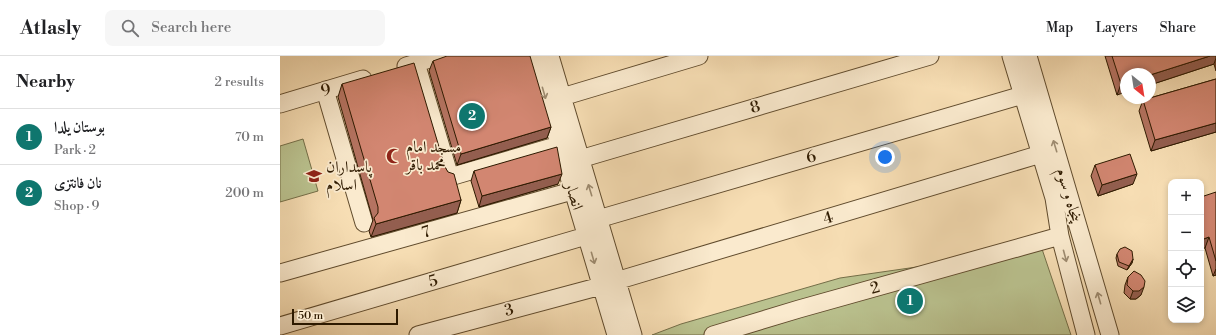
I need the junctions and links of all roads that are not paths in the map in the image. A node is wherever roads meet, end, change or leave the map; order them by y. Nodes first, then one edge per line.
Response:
1 (440, 56) edge
2 (533, 56) edge
3 (550, 56) edge
4 (700, 56) edge
5 (930, 56) edge
6 (1011, 56) edge
7 (1028, 56) edge
8 (416, 64) junction
9 (325, 90) junction
10 (1023, 95) junction
11 (562, 97) junction
12 (280, 104) edge
13 (559, 145) junction
14 (1040, 154) junction
15 (580, 159) junction
16 (572, 191) junction
17 (1061, 195) junction
18 (598, 219) junction
19 (364, 223) dead end
20 (586, 236) junction
21 (1060, 236) junction
22 (280, 273) edge
23 (609, 284) junction
24 (280, 326) edge
25 (418, 335) edge
26 (616, 335) edge
27 (633, 335) edge
28 (713, 335) edge
29 (1086, 335) edge
30 (1110, 335) edge

1 - 8 street, 9
2 -> 13 street, انصار
3 - 11 street, انصار
4 - 11 street
5 - 15 street, 8
6 - 10 street, پنجاه و سوم
17 -> 7 street, پنجاه و سوم
8 - 9 street, 9
8 - 13 street
9 - 12 street, 9
9 - 19 street
10 - 14 street, پنجاه و سوم
10 - 18 street, 6
11 - 15 street, انصار
13 - 16 street, انصار
14 - 17 street, پنجاه و سوم
14 - 23 street, 4
18 -> 15 street, انصار
16 - 20 street, انصار
16 - 22 street, 7
17 - 21 street, پنجاه و سوم
30 -> 17 street, پنجاه و سوم
18 - 23 street, انصار
20 -> 23 street, انصار
20 - 24 street, 5
21 - 28 street, 2
21 -> 29 street, پنجاه و سوم
23 - 25 street, 3
23 - 26 street, انصار
23 - 27 street, انصار

